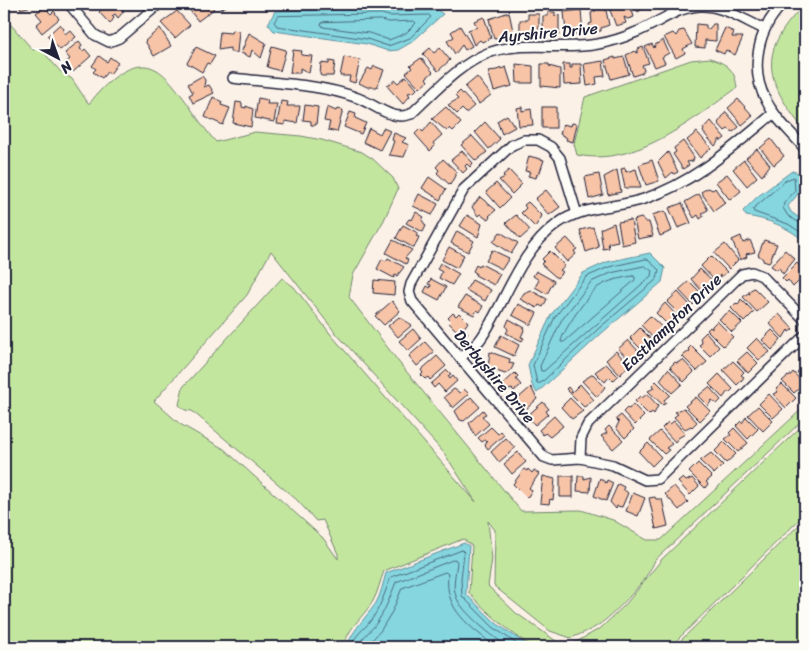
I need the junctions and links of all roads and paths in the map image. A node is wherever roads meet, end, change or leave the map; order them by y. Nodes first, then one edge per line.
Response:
1 (69, 4) edge
2 (158, 4) edge
3 (783, 4) edge
4 (764, 29) junction
5 (233, 78) dead end
6 (774, 113) junction
7 (805, 149) edge
8 (577, 214) junction
9 (805, 320) edge
10 (805, 335) edge
11 (460, 358) junction
12 (580, 458) junction

1 - 2 street
3 - 4 street
4 - 5 street, Ayrshire Drive
4 - 6 street
6 - 7 street
6 - 8 street
8 - 11 street
8 - 11 street, Derbyshire Drive
9 - 12 street, Easthampton Drive
10 - 12 street, Derbyshire Drive
11 - 12 street, Derbyshire Drive

